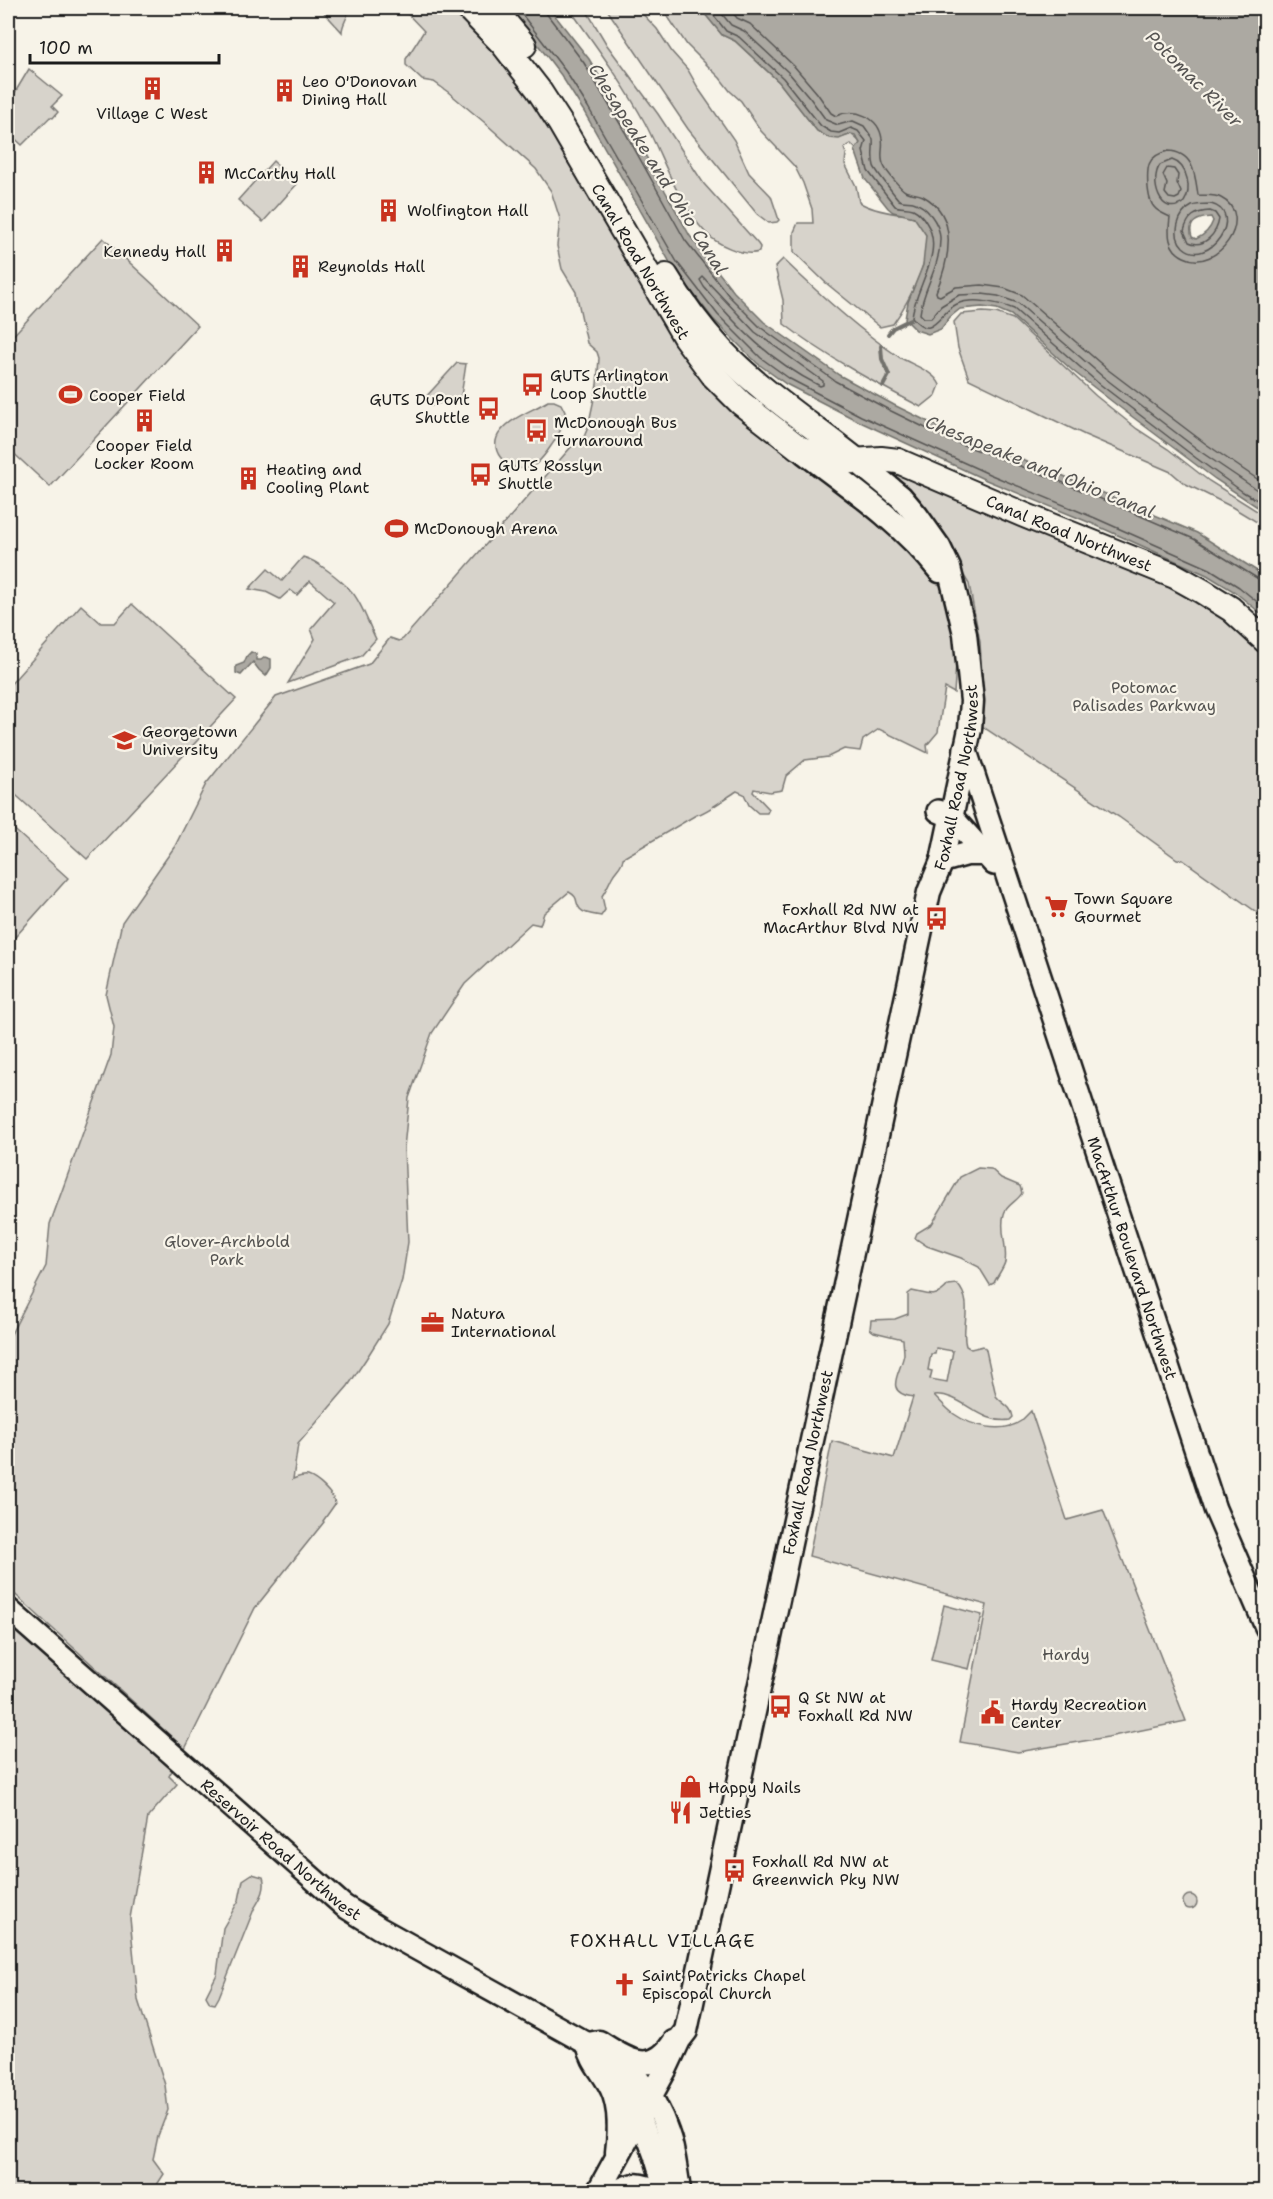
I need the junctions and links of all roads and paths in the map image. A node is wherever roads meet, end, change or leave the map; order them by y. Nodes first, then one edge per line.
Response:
1 (468, 8) edge
2 (493, 8) edge
3 (799, 448) junction
4 (857, 461) junction
5 (955, 590) junction
6 (1266, 641) edge
7 (968, 660) junction
8 (965, 748) junction
9 (945, 814) junction
10 (986, 854) junction
11 (942, 861) junction
12 (1009, 885) junction
13 (929, 892) junction
14 (8, 1609) edge
15 (1266, 1627) edge
16 (686, 2031) junction
17 (588, 2044) junction
18 (649, 2113) junction
19 (616, 2159) junction
20 (598, 2192) edge
21 (611, 2192) edge
22 (617, 2192) edge
23 (658, 2192) edge
24 (665, 2192) edge
25 (680, 2192) edge

1 - 3 highway, Canal Road Northwest
2 - 4 highway, Canal Road Northwest
3 - 4 highway, Canal Road Northwest
3 - 5 main road, Foxhall Road Northwest
4 - 5 main road, Foxhall Road Northwest
4 - 6 highway, Canal Road Northwest
5 - 7 main road, Foxhall Road Northwest
7 - 8 main road, Foxhall Road Northwest
7 - 9 main road, Foxhall Road Northwest
8 - 9 main road, Foxhall Road Northwest
8 - 12 main road, MacArthur Boulevard Northwest
9 - 10 main road, MacArthur Boulevard Northwest
9 - 11 main road, Foxhall Road Northwest
9 - 13 main road, Foxhall Road Northwest
10 - 11 main road
10 - 12 main road, MacArthur Boulevard Northwest
11 - 13 main road, Foxhall Road Northwest
12 - 15 main road, MacArthur Boulevard Northwest
13 - 16 main road, Foxhall Road Northwest
14 - 17 main road, Reservoir Road Northwest
16 - 17 main road
16 - 18 main road, Foxhall Road Northwest
17 - 18 main road, Reservoir Road Northwest
17 - 19 main road
18 - 19 main road, Foxhall Road Northwest
18 - 21 main road, Foxhall Road Northwest
18 - 24 main road, Reservoir Road Northwest
18 - 25 main road, Reservoir Road Northwest
19 - 20 main road, Foxhall Road Northwest
22 - 23 main road

